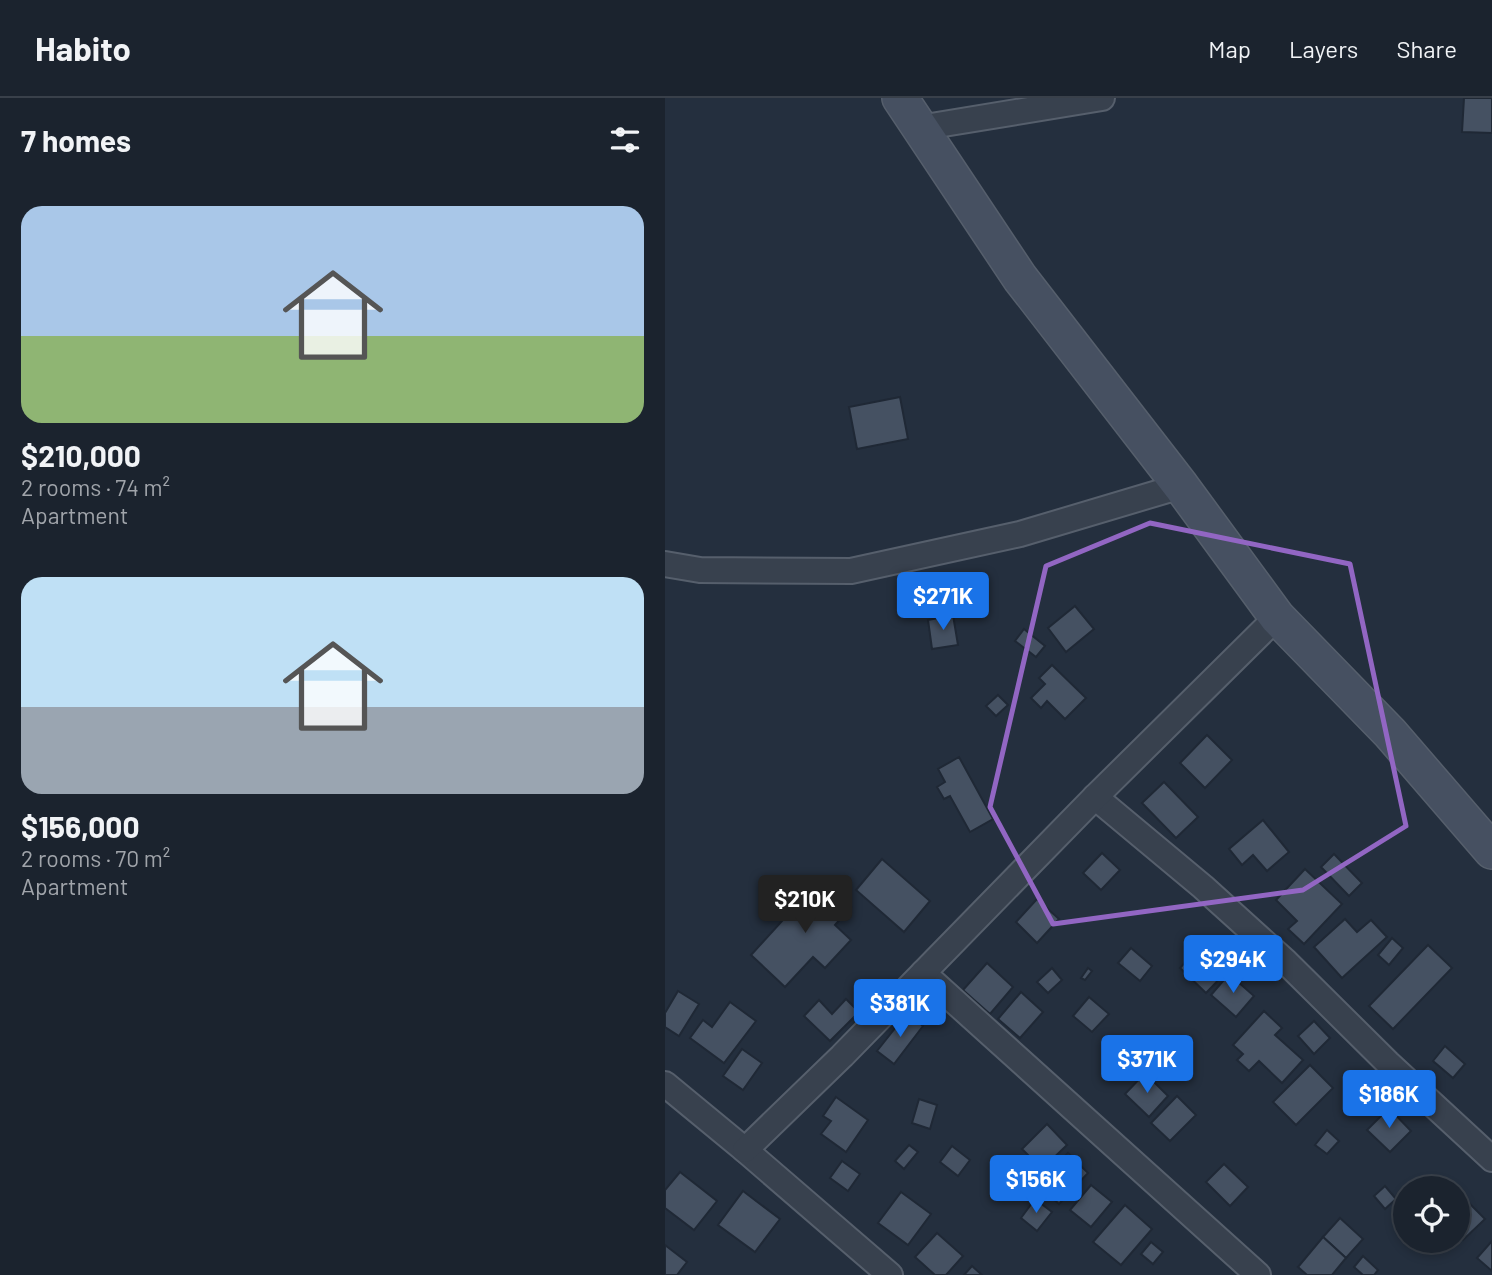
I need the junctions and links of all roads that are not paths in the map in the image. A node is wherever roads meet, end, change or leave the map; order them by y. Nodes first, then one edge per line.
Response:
1 (900, 98) edge
2 (1102, 98) edge
3 (919, 128) junction
4 (1181, 486) junction
5 (665, 564) edge
6 (1277, 617) junction
7 (1095, 797) junction
8 (1492, 851) edge
9 (923, 973) junction
10 (665, 1084) edge
11 (745, 1150) junction
12 (1492, 1159) edge
13 (890, 1275) edge
14 (1258, 1275) edge

1 - 3 main road
2 - 3 street
3 - 4 main road
4 - 5 street
4 - 6 main road
6 - 7 street
6 - 8 main road
7 - 9 street
7 - 12 street
9 - 11 street
9 - 14 street
10 - 11 street
11 - 13 street

